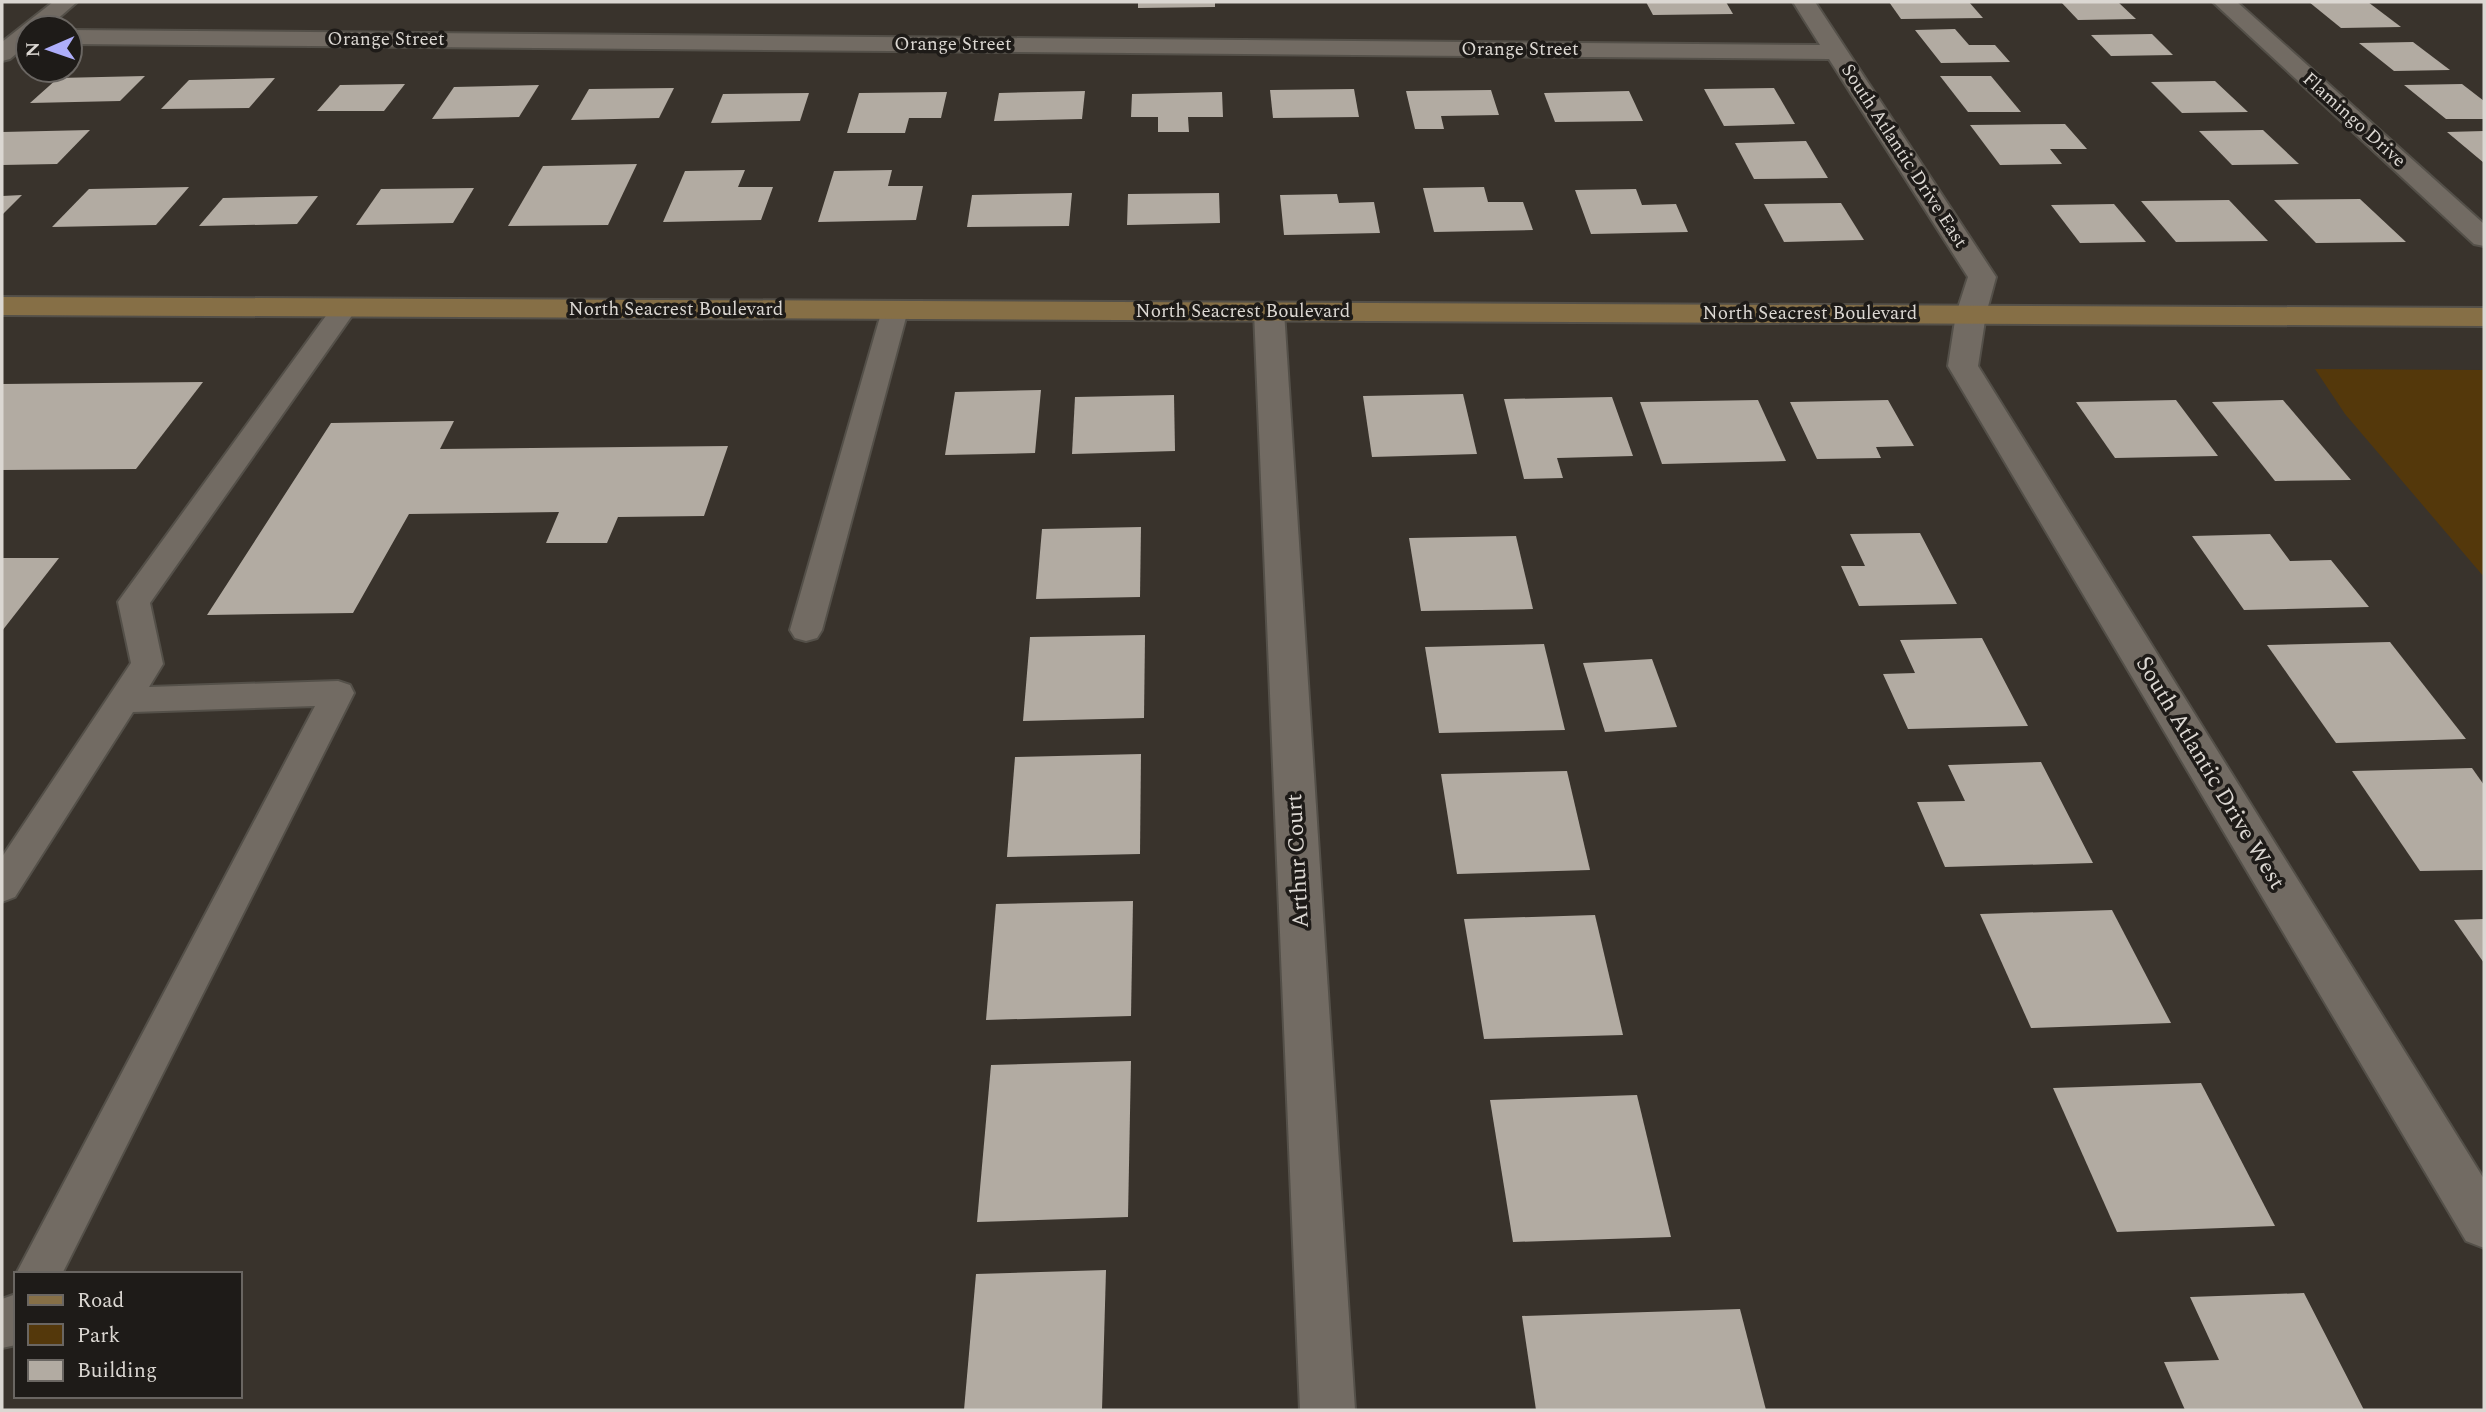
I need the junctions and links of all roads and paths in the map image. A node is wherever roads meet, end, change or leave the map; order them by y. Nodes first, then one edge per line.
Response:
1 (66, 2) edge
2 (1804, 2) edge
3 (2224, 2) edge
4 (50, 14) edge
5 (84, 37) edge
6 (1836, 52) junction
7 (2484, 238) edge
8 (2, 306) edge
9 (345, 307) junction
10 (895, 310) junction
11 (1269, 312) junction
12 (1971, 314) junction
13 (2484, 317) edge
14 (806, 630) dead end
15 (123, 700) junction
16 (2, 887) edge
17 (2484, 1224) edge
18 (39, 1272) edge
19 (1328, 1410) edge

1 - 4 street
2 - 6 street, South Atlantic Drive East
3 - 7 street, Flamingo Drive
5 - 6 street, Orange Street
6 - 12 street, South Atlantic Drive East
8 - 9 street, North Seacrest Boulevard
9 - 10 street, North Seacrest Boulevard
9 - 15 lane
10 - 11 street, North Seacrest Boulevard
10 - 14 lane
11 - 12 street, North Seacrest Boulevard
11 - 19 street, Arthur Court
12 - 13 street, North Seacrest Boulevard
12 - 17 street, South Atlantic Drive West
15 - 16 lane
15 - 18 lane

